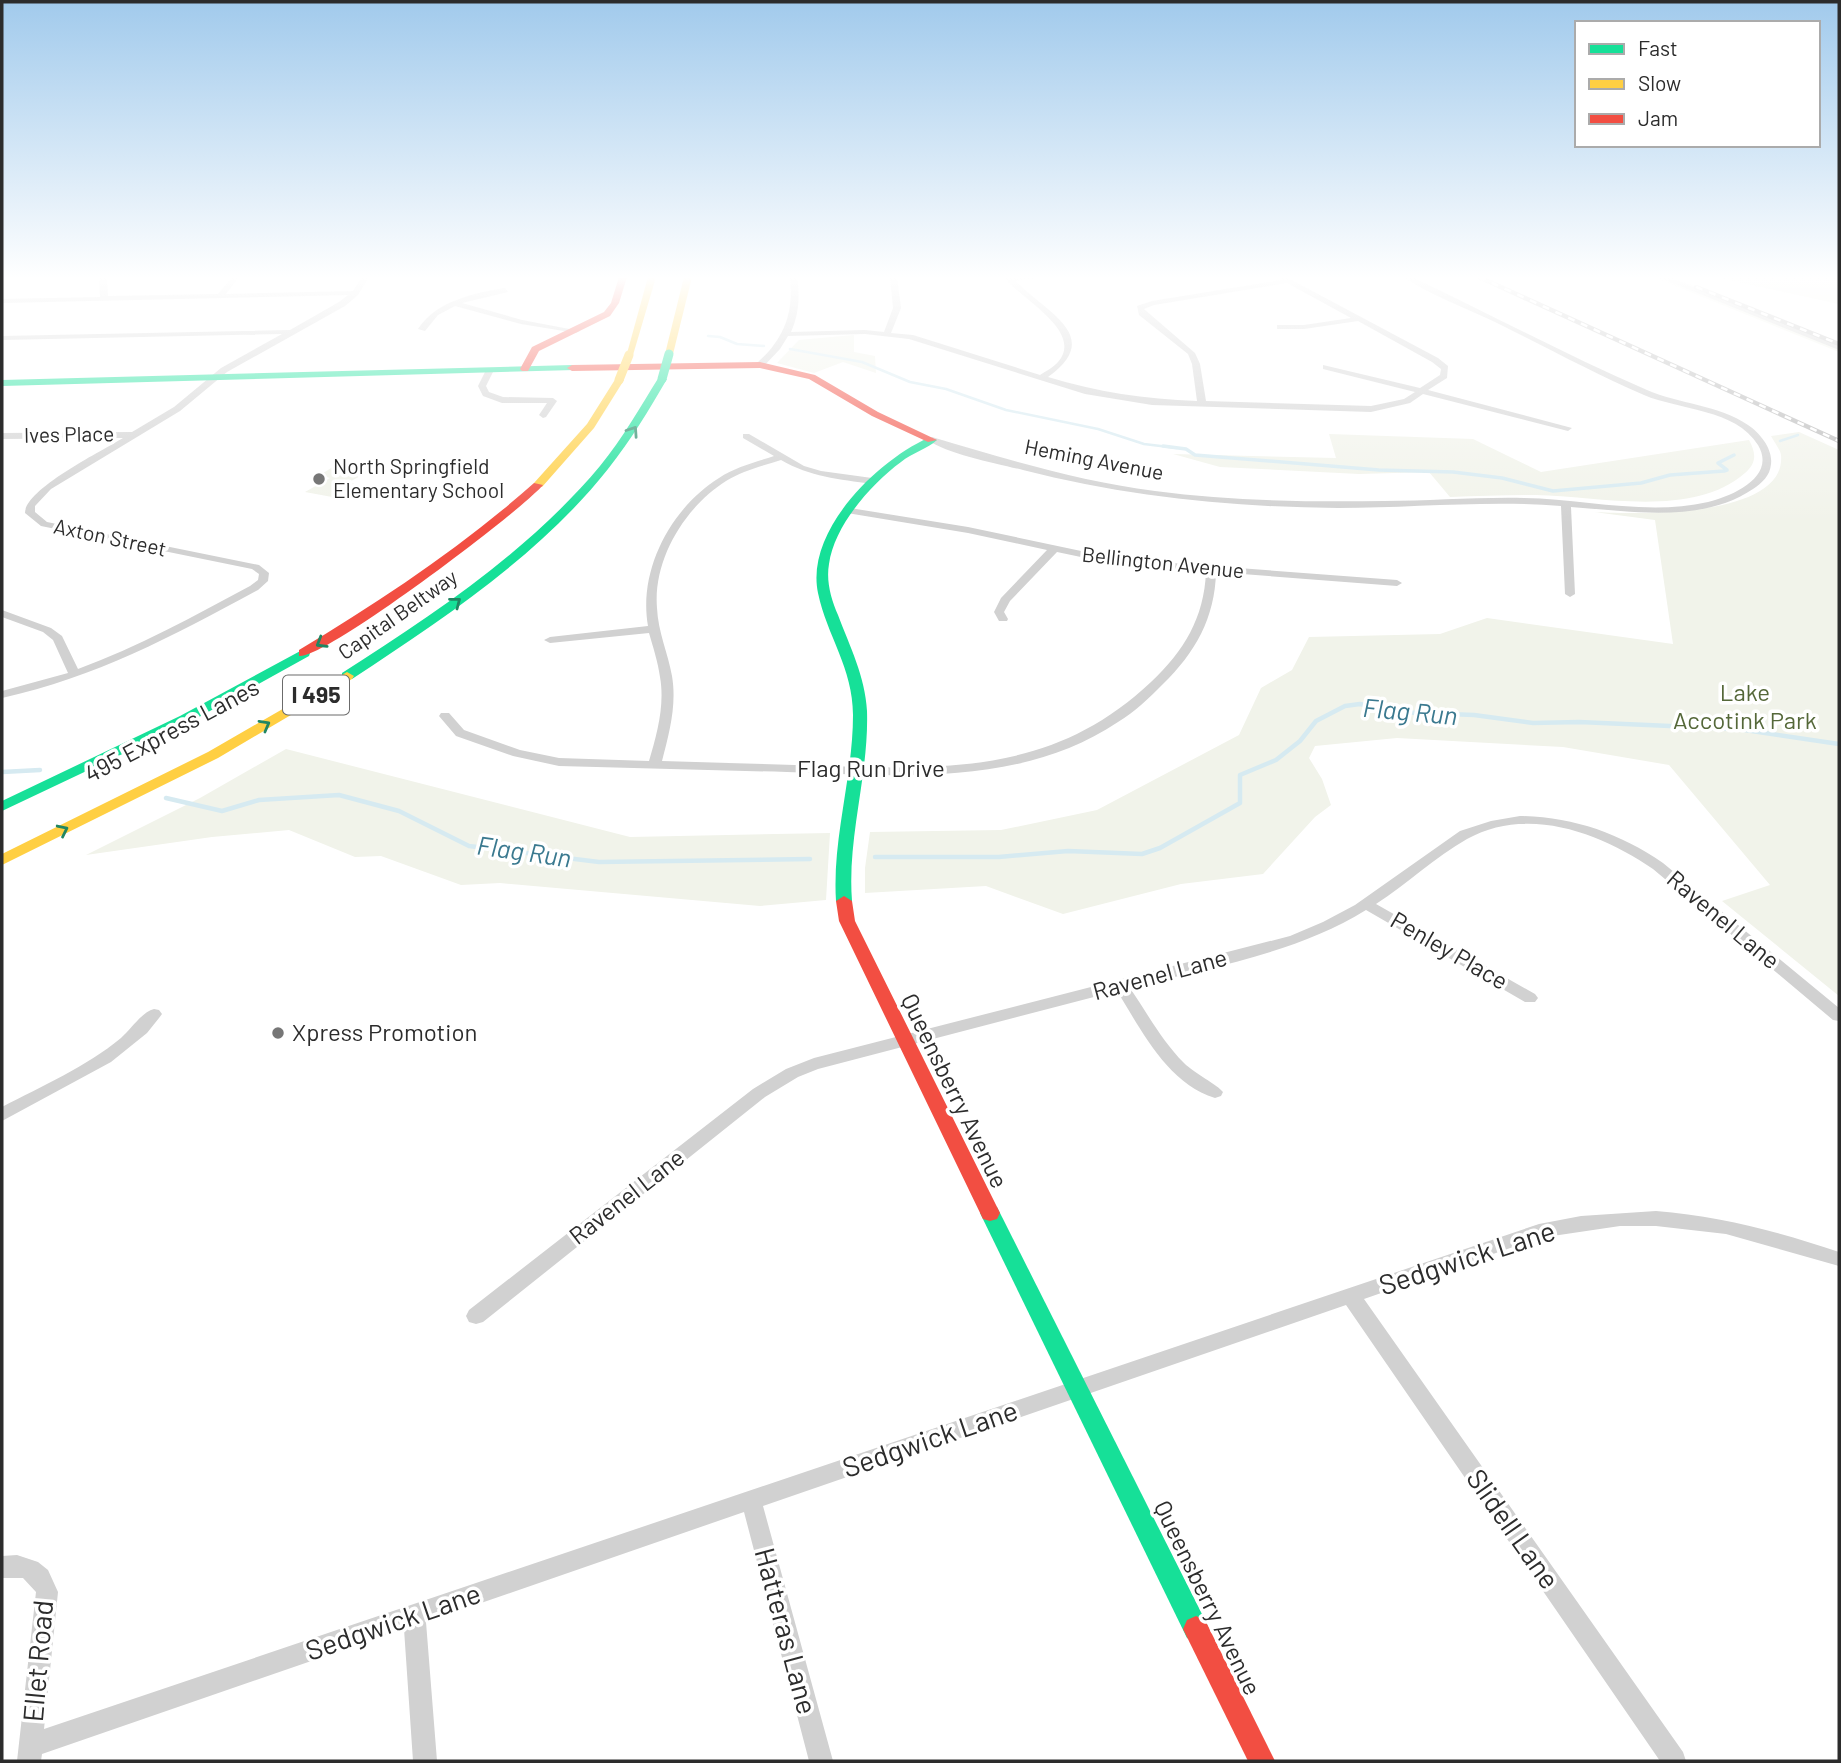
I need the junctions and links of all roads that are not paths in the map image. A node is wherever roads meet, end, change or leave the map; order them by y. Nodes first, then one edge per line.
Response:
1 (246, 359) edge
2 (530, 359) edge
3 (627, 359) edge
4 (668, 359) edge
5 (765, 359) edge
6 (983, 359) edge
7 (1066, 359) edge
8 (1194, 359) edge
9 (1431, 359) edge
10 (1577, 359) edge
11 (760, 365) junction
12 (1326, 367) dead end
13 (525, 369) junction
14 (490, 370) junction
15 (1041, 377) junction
16 (213, 378) junction
17 (2, 383) edge
18 (1423, 391) junction
19 (1202, 404) junction
20 (543, 415) dead end
21 (1569, 428) dead end
22 (137, 435) junction
23 (2, 436) edge
24 (746, 436) dead end
25 (932, 440) junction
26 (568, 452) junction
27 (781, 457) junction
28 (595, 478) junction
29 (872, 481) junction
30 (1566, 504) junction
31 (850, 511) junction
32 (1054, 549) junction
33 (1211, 570) junction
34 (1397, 583) dead end
35 (1570, 594) dead end
36 (2, 613) edge
37 (1003, 619) dead end
38 (653, 629) junction
39 (550, 640) dead end
40 (75, 675) junction
41 (2, 694) edge
42 (445, 716) dead end
43 (164, 747) dead end
44 (654, 765) junction
45 (856, 771) junction
46 (2, 807) edge
47 (2, 842) edge
48 (2, 860) edge
49 (1367, 905) junction
50 (1121, 985) junction
51 (1530, 998) dead end
52 (154, 1014) dead end
53 (1839, 1016) edge
54 (904, 1041) junction
55 (1214, 1092) dead end
56 (2, 1115) edge
57 (1839, 1259) edge
58 (1351, 1296) junction
59 (476, 1316) dead end
60 (1077, 1389) junction
61 (751, 1500) junction
62 (2, 1567) edge
63 (414, 1615) junction
64 (29, 1754) edge
65 (425, 1761) edge
66 (821, 1761) edge
67 (1262, 1761) edge
68 (1674, 1761) edge

1 - 16 street, Axton Street
2 - 13 main road
3 - 26 main road, Capital Beltway / I 495, bridge
28 -> 4 main road, Capital Beltway / I 495, bridge
5 - 11 street
6 - 15 street
7 - 15 street
8 - 19 street
9 - 18 street
10 - 30 street, Heming Avenue
11 - 13 main road, Heming Avenue
11 - 25 main road, Heming Avenue
12 - 18 street
13 - 14 main road, Heming Avenue
14 - 16 main road, Heming Avenue
14 - 20 street
15 - 19 street
16 - 17 main road, Heming Avenue
16 - 22 street, Axton Street
18 - 19 street
18 - 21 street
22 - 23 street, Ives Place
22 - 40 street, Axton Street
24 - 27 street
25 - 29 main road, Queensberry Avenue
25 - 30 street, Heming Avenue
26 - 43 main road, 495 Express Lanes / I 495
26 -> 46 main road, Capital Beltway / I 495
27 - 29 street
27 - 38 street
28 - 47 main road, 495 Express Lanes / I 495
48 -> 28 main road, Capital Beltway / I 495
29 - 31 main road, Queensberry Avenue
30 - 35 street
31 - 32 street, Bellington Avenue
31 - 45 main road, Queensberry Avenue
32 - 33 street, Bellington Avenue
32 - 37 street
33 - 34 street, Bellington Avenue
33 - 45 street, Flag Run Drive
36 - 40 street
38 - 39 street
38 - 44 street
40 - 41 street
42 - 44 street, Flag Run Drive
44 - 45 street, Flag Run Drive
45 - 54 main road, Queensberry Avenue
49 - 50 street, Ravenel Lane
49 - 51 street, Penley Place
49 - 53 street, Ravenel Lane
50 - 54 street, Ravenel Lane
50 - 55 street
52 - 56 street
54 - 59 street, Ravenel Lane
54 - 60 main road, Queensberry Avenue
57 - 58 street, Sedgwick Lane
58 - 60 street, Sedgwick Lane
58 - 68 street, Slidell Lane
60 - 61 street, Sedgwick Lane
60 - 67 main road, Queensberry Avenue
61 - 63 street, Sedgwick Lane
61 - 66 street, Hatteras Lane
62 - 64 street, Ellet Road
63 - 64 street, Sedgwick Lane
63 - 65 street

